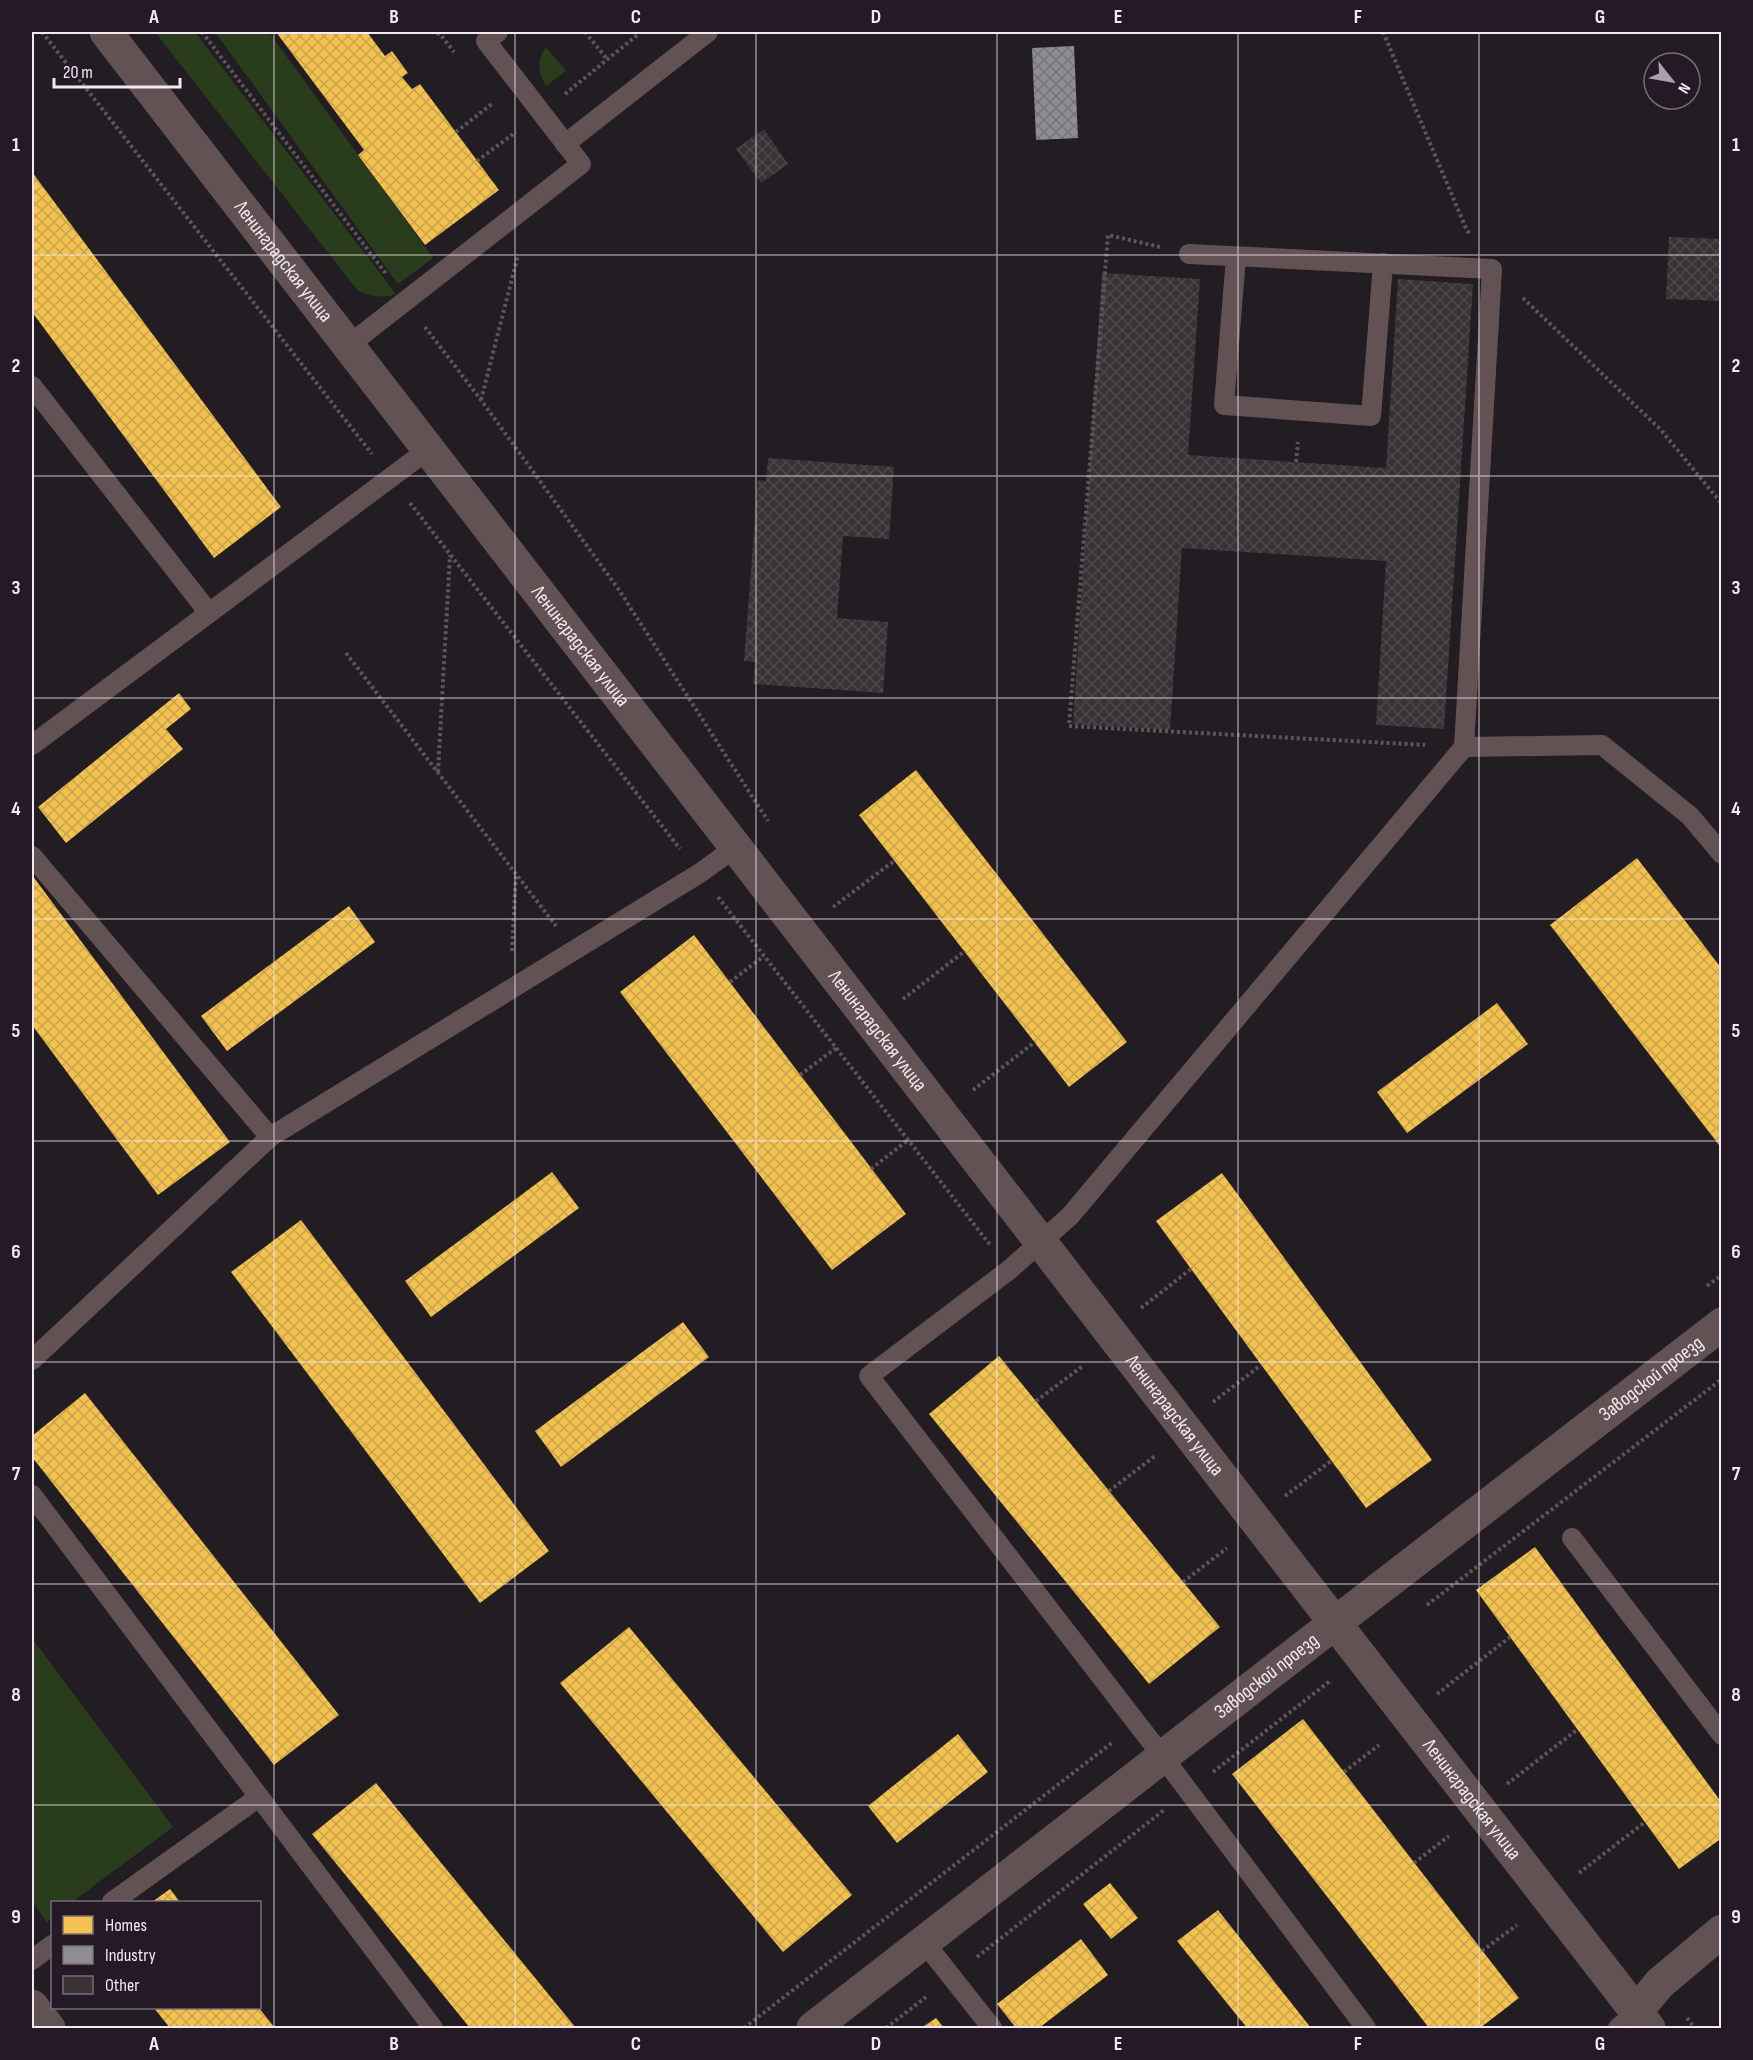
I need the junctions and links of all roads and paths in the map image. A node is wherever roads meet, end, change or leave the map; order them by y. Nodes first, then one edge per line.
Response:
1 (42, 32) edge
2 (106, 32) edge
3 (202, 32) edge
4 (431, 32) edge
5 (498, 32) edge
6 (585, 32) edge
7 (641, 32) edge
8 (708, 32) edge
9 (1383, 32) edge
10 (442, 33) edge
11 (608, 59) junction
12 (460, 60) dead end
13 (487, 94) dead end
14 (494, 102) junction
15 (500, 109) dead end
16 (541, 113) junction
17 (511, 124) dead end
18 (517, 131) junction
19 (456, 132) dead end
20 (523, 139) dead end
21 (565, 144) junction
22 (477, 161) dead end
23 (532, 203) junction
24 (1189, 254) joint
25 (1236, 257) junction
26 (1383, 264) junction
27 (1492, 269) junction
28 (406, 300) junction
29 (349, 345) junction
30 (32, 386) edge
31 (481, 400) junction
32 (429, 449) junction
33 (391, 478) junction
34 (1722, 504) edge
35 (450, 554) junction
36 (209, 613) junction
37 (346, 654) dead end
38 (32, 745) edge
39 (1464, 747) junction
40 (438, 773) junction
41 (769, 823) dead end
42 (736, 846) junction
43 (1722, 854) edge
44 (32, 856) edge
45 (894, 861) dead end
46 (700, 873) junction
47 (516, 874) junction
48 (833, 908) dead end
49 (575, 950) junction
50 (965, 951) dead end
51 (764, 956) junction
52 (730, 982) dead end
53 (511, 989) junction
54 (903, 999) dead end
55 (1035, 1042) dead end
56 (836, 1048) junction
57 (800, 1076) dead end
58 (973, 1090) dead end
59 (270, 1137) junction
60 (908, 1140) junction
61 (871, 1168) dead end
62 (1041, 1242) junction
63 (1191, 1269) dead end
64 (1010, 1270) junction
65 (1141, 1308) dead end
66 (1722, 1324) edge
67 (1077, 1356) dead end
68 (32, 1360) edge
69 (1084, 1365) junction
70 (1261, 1365) dead end
71 (1091, 1374) dead end
72 (1722, 1379) edge
73 (1036, 1401) dead end
74 (1213, 1402) dead end
75 (1148, 1447) dead end
76 (1331, 1461) dead end
77 (1109, 1491) dead end
78 (32, 1495) edge
79 (1285, 1496) dead end
80 (1572, 1538) dead end
81 (1233, 1557) dead end
82 (1183, 1582) dead end
83 (1419, 1611) dead end
84 (1335, 1623) junction
85 (1510, 1637) dead end
86 (1330, 1681) dead end
87 (1437, 1694) dead end
88 (1578, 1730) dead end
89 (1722, 1735) edge
90 (1379, 1745) dead end
91 (1163, 1757) junction
92 (1344, 1772) dead end
93 (1507, 1785) dead end
94 (1188, 1791) junction
95 (259, 1797) junction
96 (1645, 1822) dead end
97 (1449, 1836) dead end
98 (1414, 1863) dead end
99 (1576, 1875) dead end
100 (112, 1901) edge
101 (1517, 1924) dead end
102 (1722, 1931) edge
103 (924, 1942) junction
104 (51, 1946) edge
105 (1482, 1951) dead end
106 (32, 1960) edge
107 (952, 1977) junction
108 (32, 2006) edge
109 (1634, 2023) edge
110 (49, 2028) edge
111 (433, 2028) edge
112 (813, 2028) edge
113 (886, 2028) edge
114 (992, 2028) edge
115 (1366, 2028) edge

1 - 33 path
2 - 29 street, Ленинградская улица
3 - 28 path
4 - 10 path
5 - 16 lane
6 - 11 path
7 - 11 path
8 - 21 lane
9 - 27 path
10 - 12 path
11 - 16 path
13 - 14 path
14 - 15 path
14 - 19 path
16 - 21 lane
17 - 18 path
18 - 20 path
18 - 22 path
21 - 23 lane
23 - 28 lane
23 - 31 path
24 - 25 lane
24 - 39 path
25 - 26 lane
25 - 26 lane
26 - 27 lane
27 - 34 path
27 - 39 lane
28 - 29 lane
28 - 31 path
29 - 32 street, Ленинградская улица
30 - 36 lane
31 - 41 path
32 - 33 lane
32 - 42 street, Ленинградская улица
33 - 35 path
33 - 36 lane
35 - 40 path
35 - 46 path
36 - 38 lane
37 - 40 path
39 - 43 lane
39 - 62 lane
40 - 47 path
42 - 46 lane
42 - 62 street, Ленинградская улица
44 - 59 lane
45 - 48 path
46 - 49 lane
46 - 51 path
47 - 49 path
47 - 53 path
49 - 53 lane
50 - 54 path
51 - 52 path
51 - 56 path
53 - 59 lane
55 - 58 path
56 - 57 path
56 - 60 path
59 - 68 lane
60 - 61 path
60 - 64 path
62 - 64 lane
62 - 84 street, Ленинградская улица
63 - 65 path
64 - 91 lane
66 - 84 street, Заводской проезд
67 - 69 path
69 - 71 path
69 - 73 path
70 - 74 path
72 - 83 path
75 - 77 path
76 - 79 path
78 - 95 lane
80 - 89 lane
81 - 82 path
84 - 91 street, Заводской проезд
84 - 109 street, Ленинградская улица
85 - 87 path
86 - 94 path
88 - 93 path
90 - 92 path
91 - 94 lane
91 - 103 street, Заводской проезд
94 - 107 path
94 - 115 lane
95 - 100 lane
95 - 111 lane
96 - 99 path
97 - 98 path
101 - 105 path
102 - 109 street
103 - 107 lane
103 - 112 street, Заводской проезд
104 - 106 lane
107 - 113 path
107 - 114 lane
108 - 110 street

